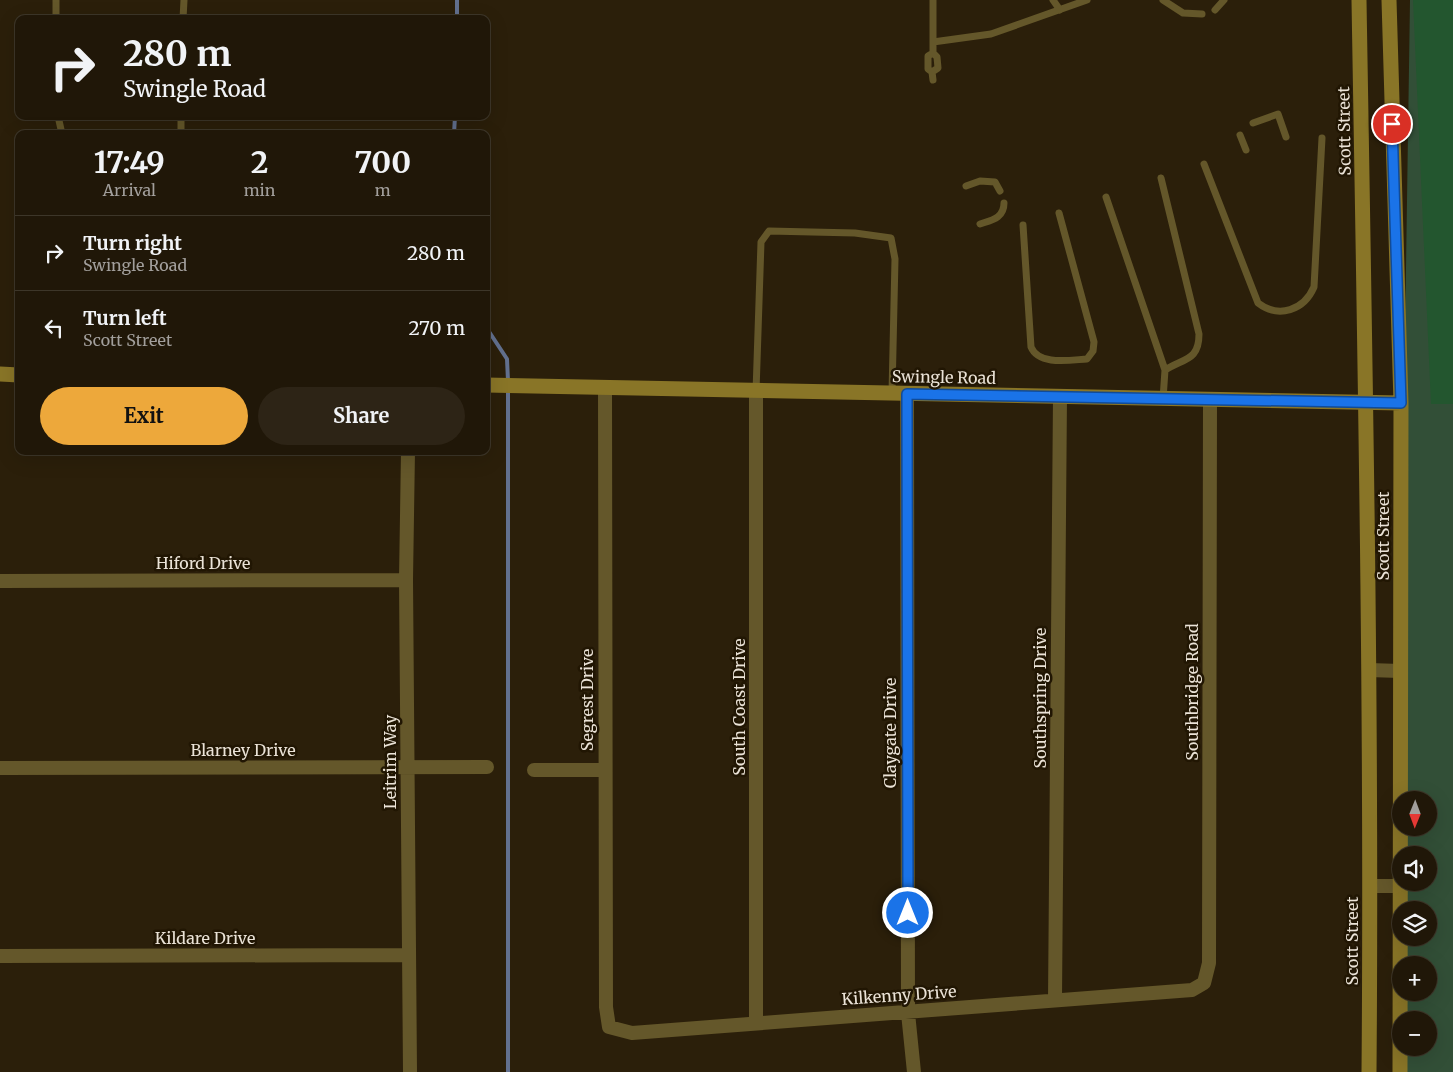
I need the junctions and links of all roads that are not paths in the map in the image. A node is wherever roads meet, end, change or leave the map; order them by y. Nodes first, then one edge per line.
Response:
1 (56, 0) edge
2 (184, 0) edge
3 (933, 0) edge
4 (1053, 0) edge
5 (1087, 0) edge
6 (1163, 0) edge
7 (1224, 0) edge
8 (1359, 0) edge
9 (1389, 0) edge
10 (1060, 10) junction
11 (1216, 10) dead end
12 (1202, 14) dead end
13 (56, 15) edge
14 (183, 15) edge
15 (933, 42) junction
16 (932, 76) dead end
17 (1253, 123) dead end
18 (1240, 135) dead end
19 (1286, 137) dead end
20 (1322, 138) dead end
21 (1246, 150) dead end
22 (1204, 164) dead end
23 (1161, 178) dead end
24 (966, 186) dead end
25 (1000, 191) dead end
26 (1106, 197) dead end
27 (1004, 203) dead end
28 (1059, 213) dead end
29 (980, 224) dead end
30 (1024, 225) dead end
31 (1165, 370) junction
32 (0, 374) edge
33 (15, 375) edge
34 (490, 385) edge
35 (605, 387) junction
36 (756, 392) junction
37 (900, 394) junction
38 (1060, 396) junction
39 (1163, 399) junction
40 (1210, 401) junction
41 (1366, 402) junction
42 (1401, 403) junction
43 (408, 455) edge
44 (406, 580) junction
45 (0, 581) edge
46 (1369, 670) junction
47 (1400, 671) junction
48 (487, 767) dead end
49 (0, 768) edge
50 (407, 768) junction
51 (534, 770) dead end
52 (604, 770) junction
53 (1400, 846) edge
54 (1370, 886) junction
55 (1392, 886) edge
56 (1400, 891) edge
57 (409, 955) junction
58 (0, 956) edge
59 (1204, 983) joint
60 (1055, 1000) junction
61 (908, 1013) junction
62 (607, 1014) joint
63 (756, 1022) junction
64 (410, 1072) edge
65 (914, 1072) edge
66 (1369, 1072) edge
67 (1400, 1072) edge

1 - 13 lane
2 - 14 lane
3 - 15 lane
4 - 10 lane
5 - 10 lane
6 - 12 lane
7 - 11 lane
8 - 41 main road, Scott Street
9 - 42 main road, Scott Street
10 - 15 lane
15 - 16 lane
17 - 19 lane
18 - 21 lane
20 - 22 lane
23 - 31 lane
24 - 25 lane
26 - 31 lane
27 - 29 lane
28 - 30 lane
31 - 39 lane
32 - 33 main road
34 - 35 main road, Swingle Road
35 - 36 main road, Swingle Road
35 - 52 street, Segrest Drive
36 - 37 main road, Swingle Road
36 - 37 lane
36 - 63 street, South Coast Drive
37 - 38 main road, Swingle Road
37 - 61 street, Claygate Drive
38 - 39 main road, Swingle Road
38 - 60 street, Southspring Drive
39 - 40 main road, Swingle Road
40 - 41 main road, Swingle Road
40 - 59 street, Southbridge Road
41 - 42 main road, Swingle Road
41 - 46 main road, Scott Street
42 - 47 main road, Scott Street
43 - 44 street, Leitrim Way
44 - 45 street, Hiford Drive
44 - 50 street, Leitrim Way
46 - 47 street
46 - 54 main road, Scott Street
47 - 53 main road, Scott Street
48 - 50 street, Blarney Drive
49 - 50 street, Blarney Drive
50 - 57 street, Leitrim Way
51 - 52 street
52 - 62 street, Segrest Drive
54 - 55 street
54 - 66 main road, Scott Street
56 - 67 main road, Scott Street
57 - 58 street, Kildare Drive
57 - 64 street, Leitrim Way
59 - 60 street, Kilkenny Drive
60 - 61 street, Kilkenny Drive
61 - 63 street, Kilkenny Drive
61 - 65 street, Claygate Drive
62 - 63 street, Kilkenny Drive

